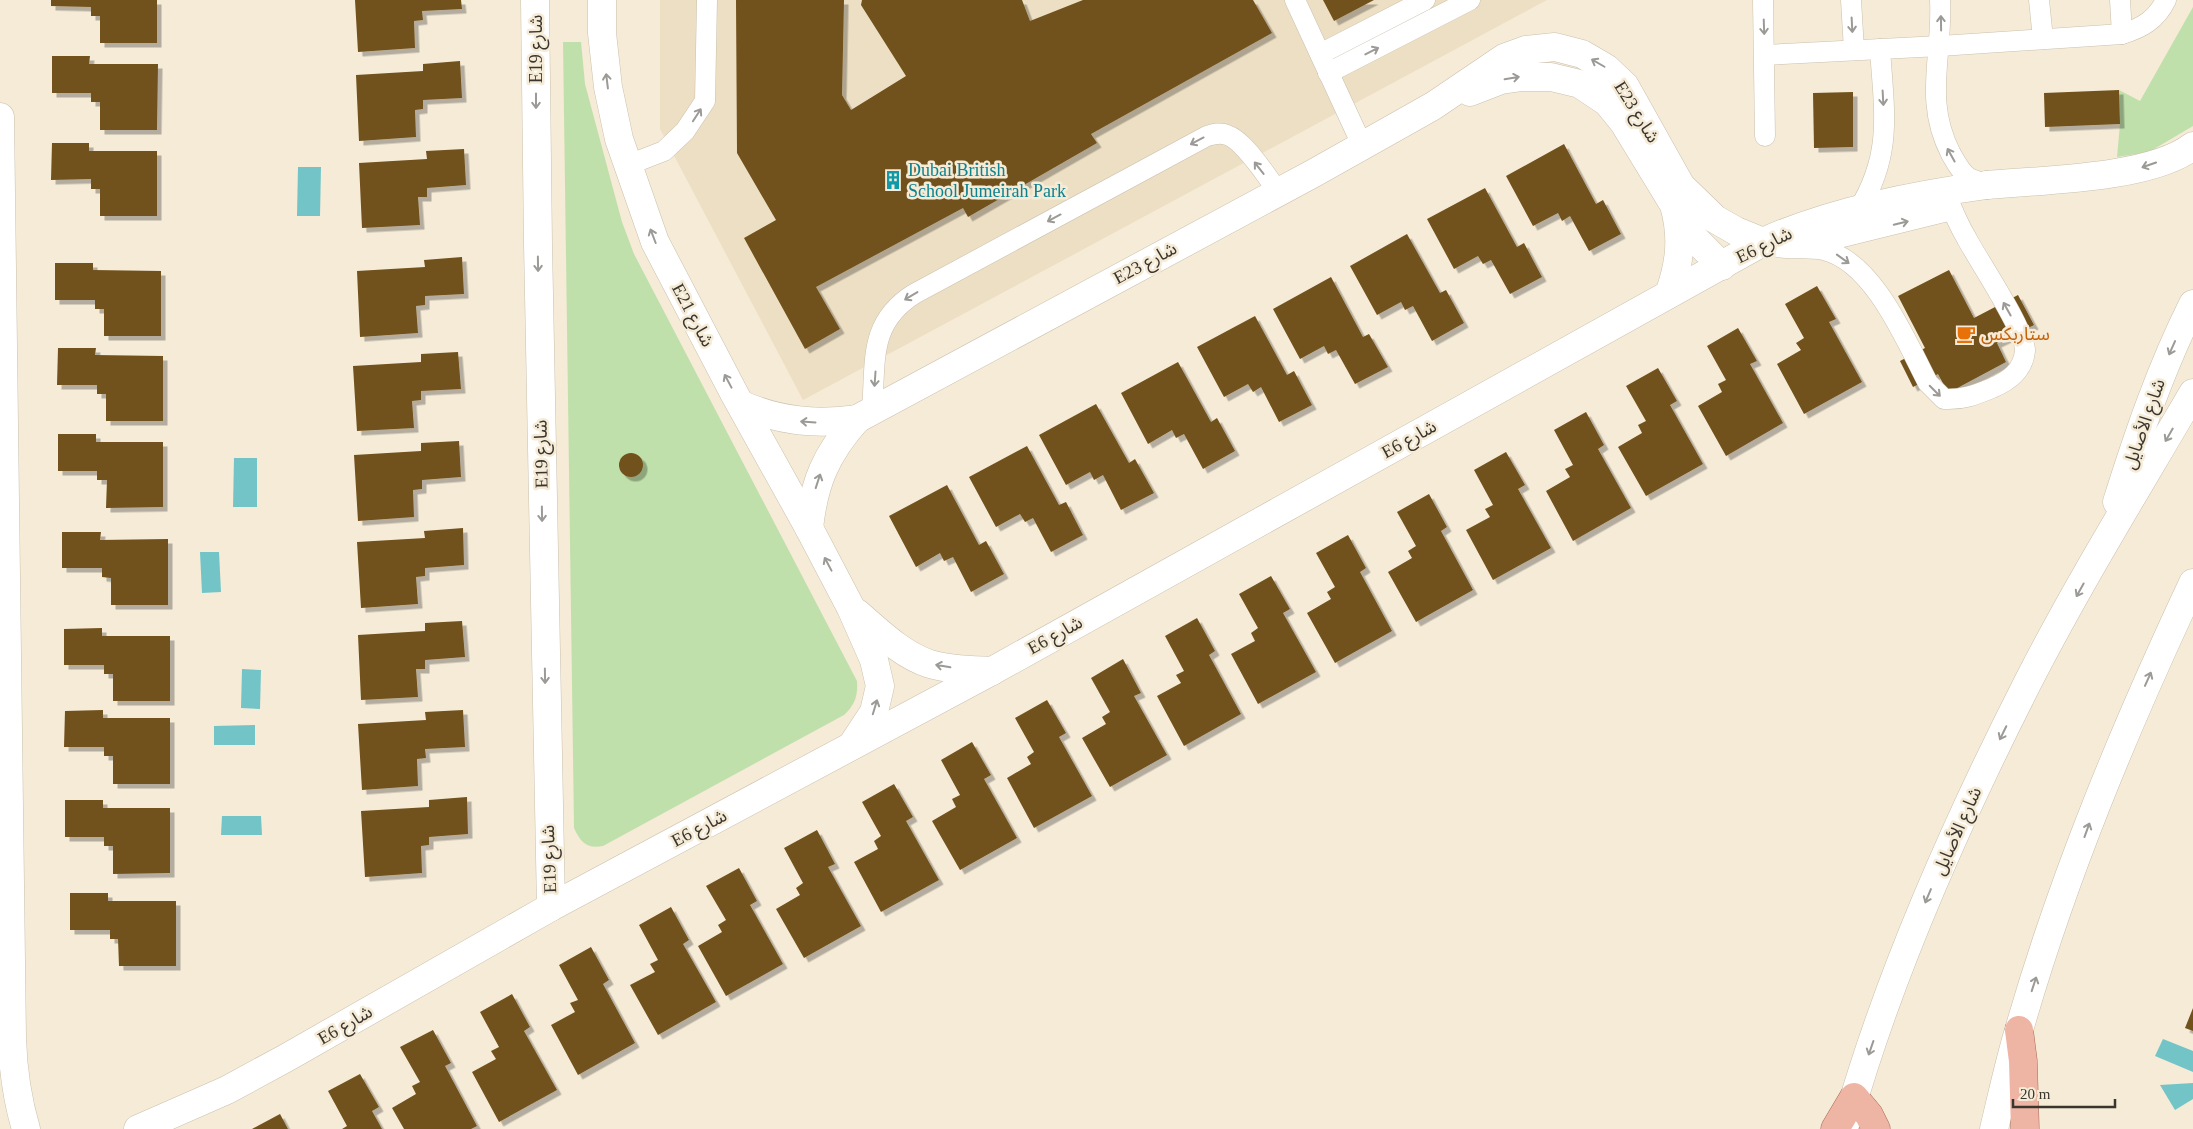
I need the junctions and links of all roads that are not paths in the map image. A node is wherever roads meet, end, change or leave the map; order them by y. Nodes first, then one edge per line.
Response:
1 (535, 0) edge
2 (602, 0) edge
3 (707, 0) edge
4 (1295, 0) edge
5 (1425, 0) edge
6 (1470, 0) edge
7 (1763, 0) edge
8 (1851, 0) edge
9 (1940, 0) edge
10 (2039, 0) edge
11 (2120, 0) edge
12 (2166, 0) edge
13 (2122, 34) junction
14 (2043, 39) junction
15 (1940, 46) junction
16 (1880, 49) junction
17 (1854, 50) junction
18 (1320, 54) junction
19 (1765, 55) junction
20 (1328, 73) junction
21 (1434, 106) junction
22 (0, 116) edge
23 (1766, 136) dead end
24 (1362, 145) junction
25 (2193, 146) edge
26 (628, 165) junction
27 (1987, 185) junction
28 (1278, 191) junction
29 (1949, 200) junction
30 (1674, 205) junction
31 (1860, 209) junction
32 (1708, 214) junction
33 (1763, 242) junction
34 (1803, 247) junction
35 (1726, 264) junction
36 (1669, 294) junction
37 (2193, 304) edge
38 (2193, 393) edge
39 (742, 405) junction
40 (864, 414) junction
41 (809, 528) junction
42 (2104, 547) junction
43 (2193, 583) edge
44 (851, 608) junction
45 (992, 671) junction
46 (849, 748) junction
47 (551, 907) junction
48 (2019, 1030) junction
49 (1854, 1097) junction
50 (26, 1129) edge
51 (138, 1129) edge
52 (1835, 1129) edge
53 (1845, 1129) edge
54 (1876, 1129) edge
55 (1994, 1129) edge
56 (2025, 1129) edge

1 -> 47 street, E19 شارع
26 -> 2 street, E21 شارع
26 -> 3 lane
4 - 18 lane
5 - 18 lane
20 -> 6 lane
7 -> 19 lane
8 -> 17 lane
15 -> 9 lane
10 - 14 lane
11 - 13 lane
12 - 13 lane
13 - 14 lane
14 - 15 lane
15 - 16 lane
27 -> 15 lane
16 - 17 lane
16 -> 31 lane
17 - 19 lane
18 - 20 lane
19 - 23 lane
20 - 24 lane
21 - 24 street, E23 شارع
21 -> 30 street, E23 شارع
32 -> 21 street, E23 شارع
22 - 50 street
24 - 28 street, E23 شارع
25 -> 27 street, E6 شارع
39 -> 26 street, E21 شارع
27 - 29 street, E6 شارع
28 - 40 street, E23 شارع
28 -> 40 lane
29 - 31 street, E6 شارع
34 -> 29 lane
34 -> 29 lane
30 - 35 street
30 - 36 street, E23 شارع
31 - 33 street, E6 شارع
32 - 33 street, E23 شارع
32 - 35 street
33 - 34 lane
33 - 35 street, E6 شارع
35 - 36 street, E6 شارع
36 - 45 street, E6 شارع
37 -> 42 street, شارع الأصايل
38 -> 42 street, شارع الأصايل
40 -> 39 street, E23 شارع
39 - 41 street, E21 شارع
41 -> 40 street, E23 شارع
44 -> 41 street, E21 شارع
42 -> 49 street, شارع الأصايل
48 -> 43 street
45 -> 44 street, E21 شارع
46 -> 44 street, E21 شارع
45 - 46 street, E6 شارع
46 - 47 street, E6 شارع
47 - 51 street, E6 شارع
48 - 55 street
48 - 56 main road
49 - 52 main road
49 - 53 street, شارع الأصايل
49 - 54 main road

